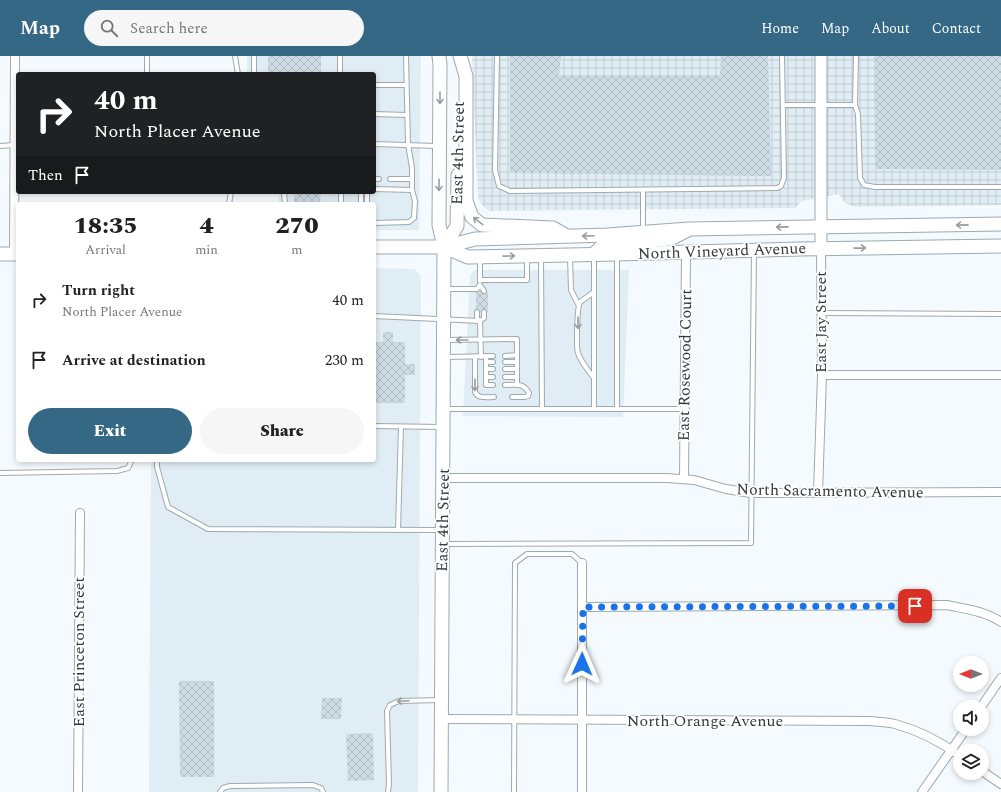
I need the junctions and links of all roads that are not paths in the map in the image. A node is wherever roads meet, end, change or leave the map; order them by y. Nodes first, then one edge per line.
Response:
1 (15, 56) edge
2 (147, 56) edge
3 (235, 56) edge
4 (254, 56) edge
5 (340, 56) edge
6 (406, 56) edge
7 (439, 56) edge
8 (459, 56) edge
9 (497, 56) edge
10 (782, 56) edge
11 (821, 56) edge
12 (856, 56) edge
13 (147, 72) edge
14 (238, 72) edge
15 (254, 72) edge
16 (340, 72) edge
17 (376, 85) edge
18 (406, 85) junction
19 (783, 105) junction
20 (821, 105) junction
21 (855, 105) junction
22 (16, 108) edge
23 (376, 114) edge
24 (407, 115) junction
25 (376, 144) edge
26 (408, 144) junction
27 (14, 145) junction
28 (0, 146) edge
29 (439, 146) junction
30 (390, 179) dead end
31 (412, 179) junction
32 (1001, 186) edge
33 (16, 189) edge
34 (376, 190) edge
35 (412, 190) junction
36 (643, 190) junction
37 (376, 223) edge
38 (1001, 224) edge
39 (821, 227) junction
40 (689, 229) junction
41 (643, 232) junction
42 (569, 237) junction
43 (1001, 246) edge
44 (376, 247) edge
45 (444, 247) junction
46 (821, 249) junction
47 (754, 250) junction
48 (686, 252) junction
49 (0, 254) edge
50 (16, 254) edge
51 (594, 254) junction
52 (617, 254) junction
53 (527, 255) junction
54 (541, 255) junction
55 (570, 255) junction
56 (480, 256) junction
57 (480, 280) junction
58 (478, 288) junction
59 (443, 289) junction
60 (484, 291) dead end
61 (594, 292) junction
62 (578, 304) junction
63 (477, 312) dead end
64 (484, 312) dead end
65 (821, 313) junction
66 (1001, 314) edge
67 (376, 316) edge
68 (443, 319) junction
69 (480, 321) junction
70 (443, 340) junction
71 (480, 340) junction
72 (517, 355) junction
73 (481, 356) junction
74 (486, 356) junction
75 (493, 356) dead end
76 (505, 356) dead end
77 (444, 357) junction
78 (475, 357) junction
79 (486, 362) junction
80 (493, 362) dead end
81 (505, 362) dead end
82 (517, 362) junction
83 (486, 369) junction
84 (493, 369) dead end
85 (505, 369) dead end
86 (517, 369) junction
87 (822, 375) junction
88 (1001, 375) edge
89 (486, 377) junction
90 (493, 377) dead end
91 (505, 377) dead end
92 (517, 377) junction
93 (594, 378) junction
94 (493, 385) dead end
95 (505, 385) dead end
96 (517, 385) junction
97 (494, 397) dead end
98 (512, 397) dead end
99 (444, 409) junction
100 (542, 409) junction
101 (594, 409) junction
102 (617, 409) junction
103 (685, 409) junction
104 (376, 426) edge
105 (401, 427) junction
106 (444, 427) junction
107 (131, 462) edge
108 (157, 462) edge
109 (0, 473) edge
110 (444, 478) junction
111 (684, 478) junction
112 (1001, 492) edge
113 (751, 493) junction
114 (818, 493) junction
115 (80, 513) dead end
116 (398, 530) junction
117 (443, 530) junction
118 (443, 544) junction
119 (582, 563) joint
120 (583, 607) junction
121 (1001, 622) edge
122 (1001, 678) edge
123 (442, 700) junction
124 (986, 700) edge
125 (442, 719) junction
126 (514, 720) junction
127 (582, 720) junction
128 (961, 736) edge
129 (952, 750) junction
130 (989, 776) edge
131 (1001, 784) edge
132 (78, 792) edge
133 (220, 792) edge
134 (323, 792) edge
135 (388, 792) edge
136 (441, 792) edge
137 (514, 792) edge
138 (582, 792) edge
139 (922, 792) edge

1 - 22 street
2 - 13 lane
3 - 14 lane
4 - 15 lane
5 - 16 lane
6 - 18 lane
7 -> 29 main road, East 4th Street
42 -> 8 main road
8 - 45 main road, East 4th Street
9 - 36 lane
10 - 19 lane
11 - 20 street, East Jay Street
12 - 21 lane
17 - 18 lane
18 - 24 lane
19 - 20 lane
19 - 36 lane
20 - 21 lane
20 - 39 street, East Jay Street
21 - 32 lane
22 - 27 street
23 - 24 lane
24 - 26 lane
25 - 26 lane
26 - 29 lane
26 - 31 lane
27 - 28 lane
27 - 33 street
29 -> 45 main road, East 4th Street
30 - 31 lane
31 - 35 lane
33 - 50 street
34 - 35 lane
35 - 37 lane
36 - 41 lane
38 -> 39 main road, North Vineyard Avenue
39 -> 40 main road, North Vineyard Avenue
39 - 46 street, East Jay Street
40 - 41 main road, North Vineyard Avenue
40 - 51 main road
41 -> 42 main road, North Vineyard Avenue
42 - 45 main road, North Vineyard Avenue
46 -> 43 main road, North Vineyard Avenue
44 - 45 main road, North Vineyard Avenue
45 - 56 main road, North Vineyard Avenue
45 - 59 main road, East 4th Street
46 - 47 main road, North Vineyard Avenue
46 - 65 street, East Jay Street
47 - 48 main road, North Vineyard Avenue
47 - 113 lane
48 - 52 main road, North Vineyard Avenue
48 - 103 street, East Rosewood Court
49 - 50 main road
51 - 52 main road, North Vineyard Avenue
51 - 55 main road, North Vineyard Avenue
51 - 61 lane
52 - 102 lane
53 - 54 main road, North Vineyard Avenue
56 -> 53 main road, North Vineyard Avenue
53 - 57 lane
54 - 55 main road, North Vineyard Avenue
54 - 100 lane
55 - 62 lane
56 - 57 lane
57 - 58 lane
58 - 59 lane
58 - 60 lane
59 - 68 main road, East 4th Street
61 - 62 lane
61 - 93 lane
62 -> 93 lane
63 - 69 lane
64 - 69 lane
65 - 66 lane
65 - 87 street, East Jay Street
67 - 68 lane
68 - 69 lane
68 - 70 main road, East 4th Street
69 - 71 lane
71 -> 70 lane
70 - 77 main road, East 4th Street
71 - 72 lane
71 - 73 lane
72 - 76 lane
72 - 82 lane
73 - 74 lane
73 - 78 lane
74 - 75 lane
74 - 79 lane
77 - 78 lane
77 - 99 main road, East 4th Street
78 -> 97 lane
79 - 80 lane
79 - 83 lane
81 - 82 lane
82 - 86 lane
83 - 84 lane
83 - 89 lane
85 - 86 lane
86 - 92 lane
87 - 88 street
87 - 114 street, East Jay Street
89 - 90 lane
89 - 94 lane
91 - 92 lane
92 - 96 lane
93 - 101 lane
95 - 96 lane
96 - 98 lane
99 - 100 lane
99 - 106 main road, East 4th Street
100 - 101 lane
101 - 102 lane
102 - 103 lane
103 - 111 street, East Rosewood Court
104 - 105 lane
105 - 106 lane
105 - 116 lane
106 - 110 main road, East 4th Street
107 - 109 lane
108 - 116 lane
110 - 111 street, North Sacramento Avenue
110 - 117 main road, East 4th Street
111 - 113 street, North Sacramento Avenue
112 - 114 street, North Sacramento Avenue
113 - 114 street, North Sacramento Avenue
113 - 118 lane
115 - 132 street, East Princeton Street
116 - 117 lane
117 - 118 main road, East 4th Street
118 - 123 main road, East 4th Street
119 - 120 street
119 - 126 lane
120 - 121 street
120 - 127 street
122 - 124 street
123 - 125 main road, East 4th Street
123 -> 135 lane
125 - 126 street, North Orange Avenue
125 - 136 main road, East 4th Street
126 - 127 street, North Orange Avenue
126 - 137 lane
127 - 129 street, North Orange Avenue
127 - 138 street
128 - 129 street
129 - 139 street
130 - 131 street
133 - 134 lane

